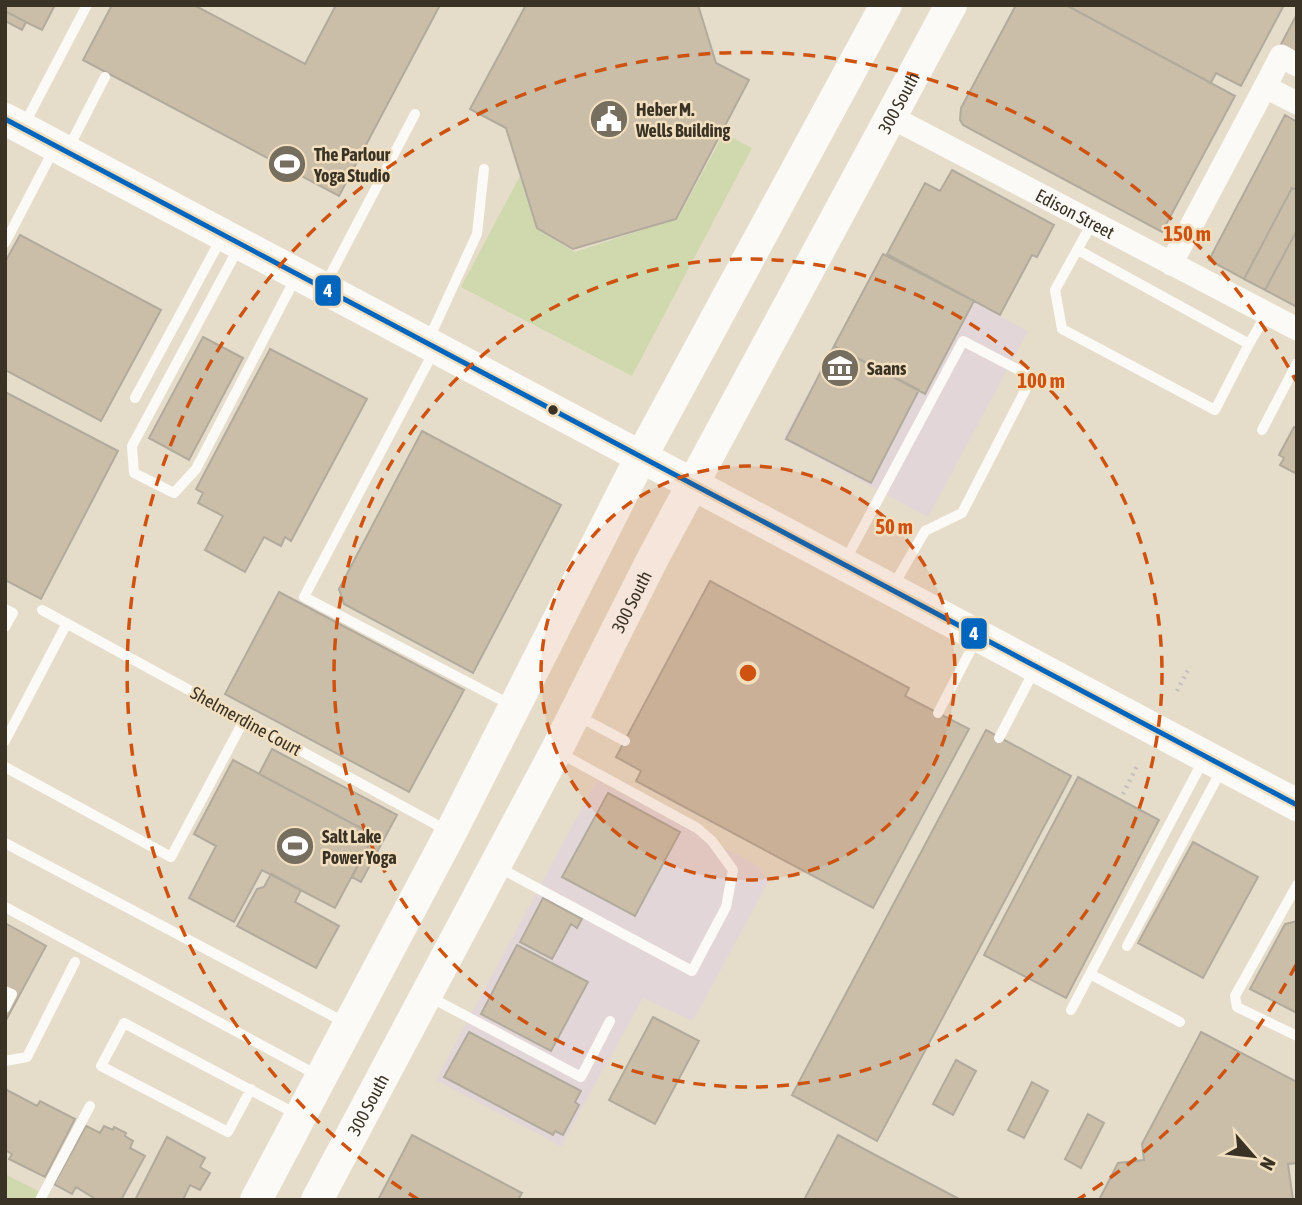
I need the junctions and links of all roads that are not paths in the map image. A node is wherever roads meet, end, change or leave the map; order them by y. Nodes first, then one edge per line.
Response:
1 (87, 5) edge
2 (886, 5) edge
3 (950, 5) edge
4 (1297, 65) edge
5 (105, 77) dead end
6 (1265, 87) junction
7 (1297, 103) edge
8 (415, 114) dead end
9 (891, 117) junction
10 (14, 124) edge
11 (61, 149) junction
12 (484, 169) dead end
13 (1092, 223) junction
14 (232, 240) junction
15 (5, 243) edge
16 (1078, 250) junction
17 (1171, 264) junction
18 (310, 282) junction
19 (1267, 313) junction
20 (1297, 329) edge
21 (1249, 344) junction
22 (431, 346) junction
23 (1297, 363) edge
24 (135, 398) dead end
25 (1262, 430) dead end
26 (641, 457) junction
27 (693, 485) junction
28 (844, 565) junction
29 (891, 590) junction
30 (5, 609) edge
31 (42, 610) dead end
32 (67, 624) junction
33 (5, 627) edge
34 (978, 636) junction
35 (1036, 667) junction
36 (514, 706) junction
37 (938, 713) dead end
38 (574, 714) junction
39 (244, 720) junction
40 (999, 738) dead end
41 (5, 741) edge
42 (625, 741) dead end
43 (556, 751) junction
44 (1214, 762) junction
45 (5, 767) edge
46 (1297, 805) edge
47 (450, 832) junction
48 (5, 844) edge
49 (495, 866) junction
50 (1297, 885) edge
51 (5, 907) edge
52 (1127, 946) dead end
53 (75, 962) dead end
54 (1090, 974) junction
55 (5, 991) edge
56 (427, 995) junction
57 (5, 1008) edge
58 (1071, 1010) dead end
59 (610, 1021) dead end
60 (1180, 1022) dead end
61 (349, 1024) junction
62 (1297, 1036) edge
63 (5, 1061) edge
64 (321, 1077) junction
65 (251, 1090) junction
66 (90, 1106) dead end
67 (300, 1116) junction
68 (40, 1200) edge
69 (256, 1200) edge
70 (317, 1200) edge

1 - 10 lane
2 - 26 street
3 - 9 street, 300 South
4 - 6 street
5 - 11 lane
6 - 7 street
6 - 17 street
8 - 18 lane
9 - 13 street, Edison Street
9 - 27 street, 300 South
10 - 11 street
11 - 14 street
11 - 15 lane
12 - 22 lane
13 - 16 lane
13 - 17 street, Edison Street
14 - 18 street
14 - 18 lane
14 - 24 lane
16 - 21 lane
16 - 21 lane
17 - 19 street, Edison Street
18 - 22 street
19 - 20 street, Edison Street
19 - 21 lane
22 - 26 street
22 - 36 lane
23 - 25 lane
26 - 27 street
26 - 36 street
27 - 28 street
27 - 38 street, 300 South
28 - 29 street
28 - 29 lane
29 - 34 street
30 - 33 lane
31 - 32 lane, Shelmerdine Court
32 - 39 lane, Shelmerdine Court
32 - 41 lane
34 - 35 street
34 - 37 lane
35 - 40 lane
35 - 44 street
36 - 47 street
38 - 42 lane
38 - 43 street, 300 South
39 - 45 lane
39 - 47 lane, Shelmerdine Court
43 - 49 street, 300 South
43 - 49 lane
44 - 46 street
44 - 52 lane
44 - 54 lane
47 - 61 street
48 - 61 lane
49 - 56 street, 300 South
50 - 62 lane
51 - 64 lane
53 - 63 lane
54 - 58 lane
54 - 60 lane
55 - 57 lane
56 - 59 lane
56 - 70 street, 300 South
61 - 64 street
64 - 67 street
65 - 65 lane
65 - 67 lane
66 - 68 lane
67 - 69 street

